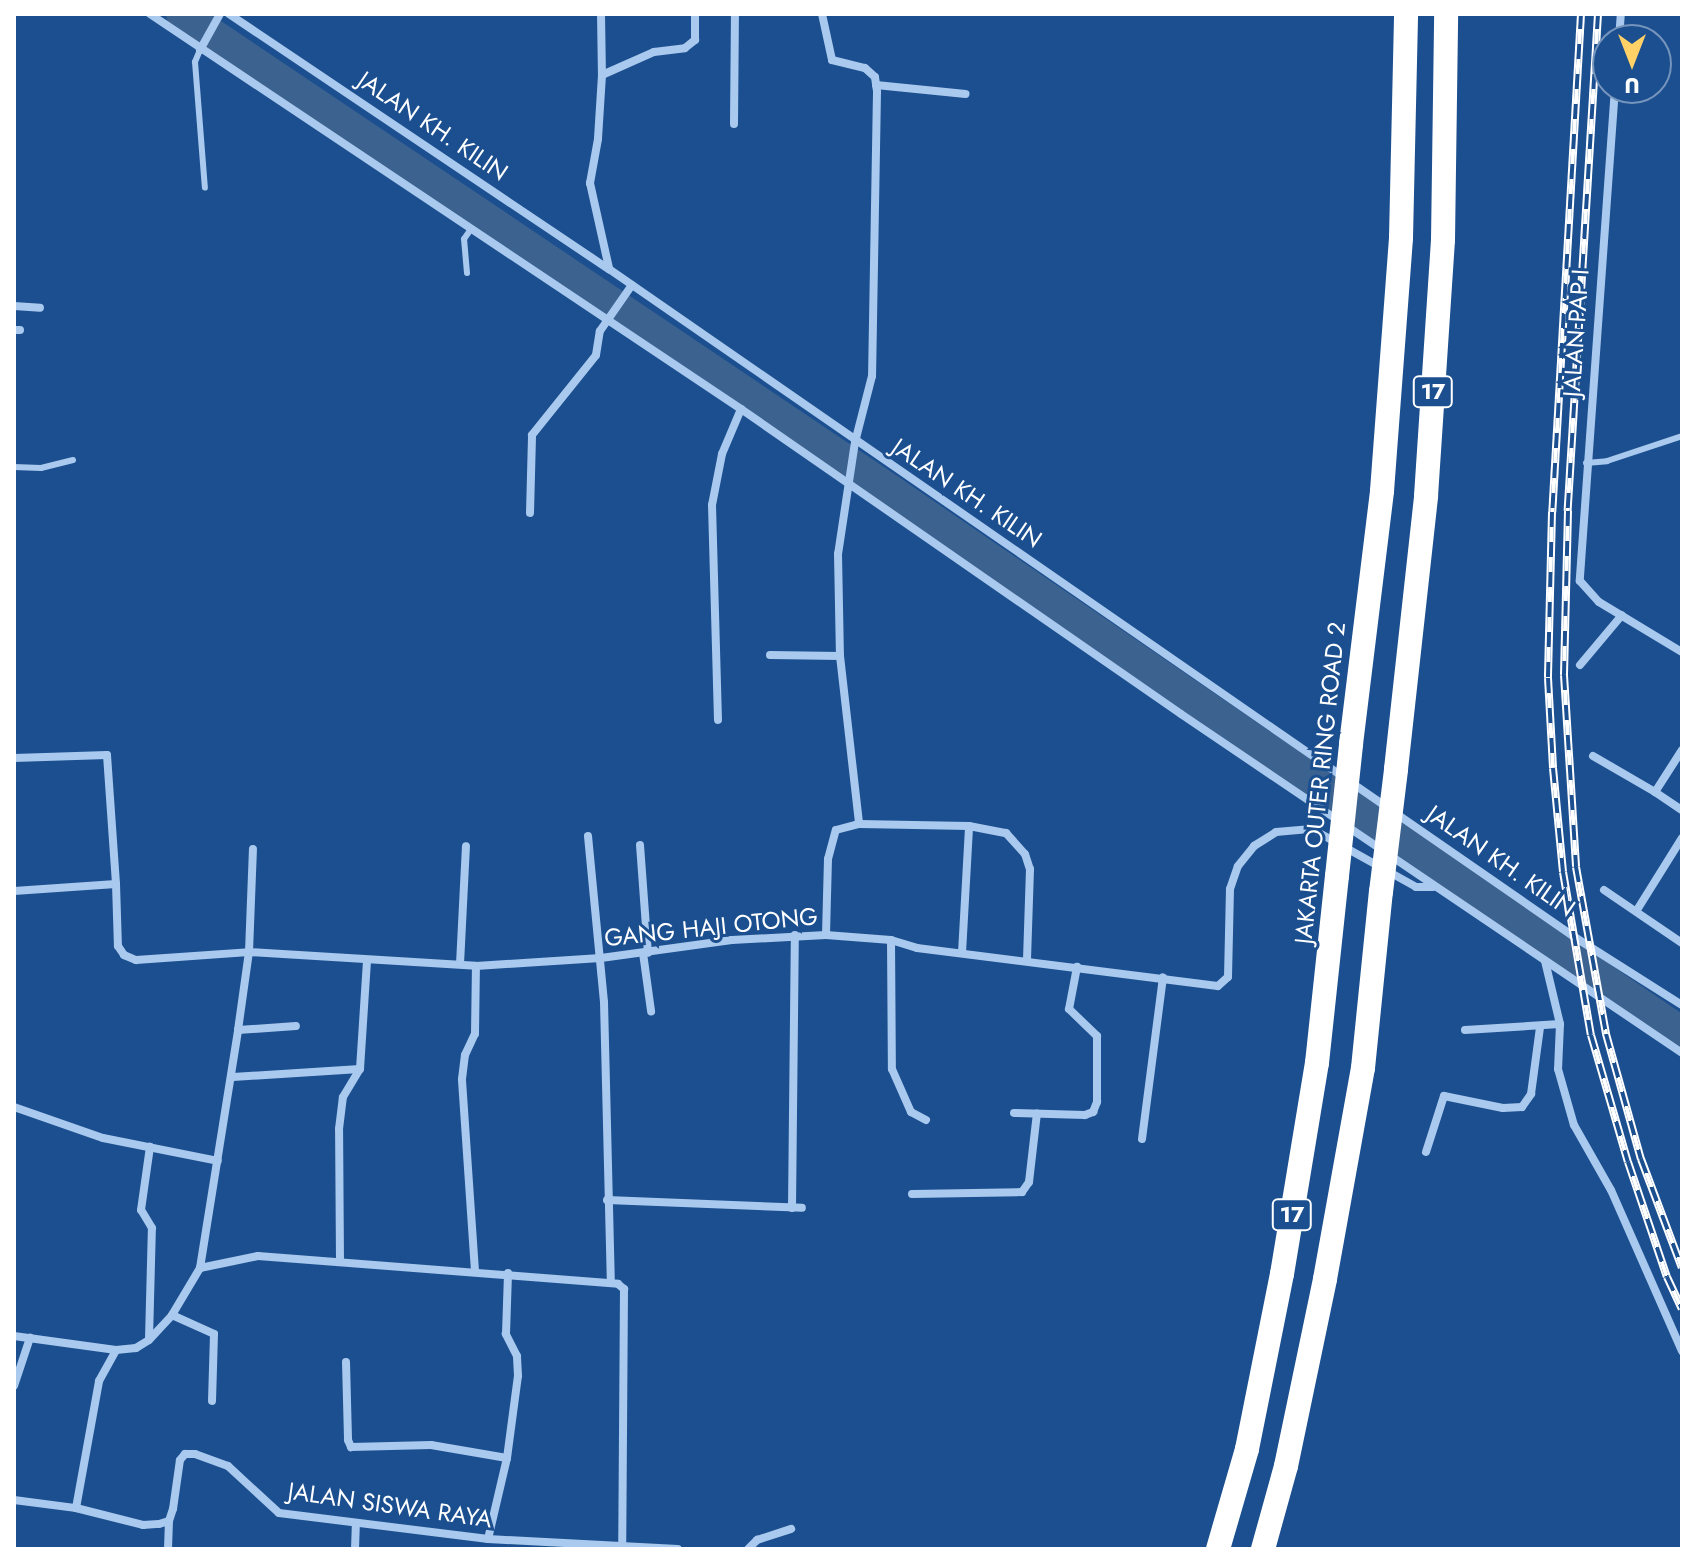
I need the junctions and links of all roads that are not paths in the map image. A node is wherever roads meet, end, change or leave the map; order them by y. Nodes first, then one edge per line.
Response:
1 (150, 14) edge
2 (229, 14) edge
3 (601, 14) edge
4 (695, 14) edge
5 (735, 14) edge
6 (822, 14) edge
7 (1406, 14) edge
8 (1446, 14) edge
9 (218, 16) edge
10 (200, 50) junction
11 (602, 75) junction
12 (876, 85) junction
13 (966, 94) dead end
14 (1614, 104) edge
15 (734, 124) dead end
16 (205, 188) dead end
17 (471, 229) junction
18 (609, 269) junction
19 (467, 273) dead end
20 (632, 285) junction
21 (14, 306) edge
22 (40, 308) dead end
23 (607, 320) junction
24 (741, 409) junction
25 (1682, 436) edge
26 (855, 442) junction
27 (73, 460) dead end
28 (1586, 463) junction
29 (14, 467) edge
30 (851, 482) junction
31 (530, 513) dead end
32 (1622, 615) junction
33 (1682, 652) edge
34 (770, 655) dead end
35 (840, 656) junction
36 (1580, 665) dead end
37 (718, 720) dead end
38 (1682, 750) edge
39 (1593, 756) dead end
40 (14, 758) edge
41 (1655, 792) junction
42 (1682, 810) edge
43 (859, 824) junction
44 (969, 826) junction
45 (588, 836) dead end
46 (1682, 838) edge
47 (640, 845) dead end
48 (466, 846) dead end
49 (253, 849) dead end
50 (116, 884) junction
51 (1433, 887) junction
52 (1604, 890) dead end
53 (14, 891) edge
54 (1637, 910) junction
55 (795, 935) junction
56 (826, 935) junction
57 (891, 940) junction
58 (1682, 943) edge
59 (249, 952) junction
60 (645, 953) junction
61 (962, 953) junction
62 (601, 958) junction
63 (367, 960) junction
64 (1027, 960) junction
65 (1545, 960) junction
66 (460, 964) junction
67 (476, 966) junction
68 (1077, 967) junction
69 (1163, 977) junction
70 (1682, 1005) edge
71 (651, 1011) dead end
72 (1560, 1024) junction
73 (296, 1026) dead end
74 (1540, 1027) junction
75 (238, 1030) junction
76 (1465, 1030) dead end
77 (1682, 1053) edge
78 (360, 1069) junction
79 (233, 1077) junction
80 (14, 1107) edge
81 (1014, 1113) dead end
82 (1037, 1113) junction
83 (926, 1120) dead end
84 (1142, 1139) dead end
85 (150, 1147) junction
86 (1426, 1152) dead end
87 (218, 1161) junction
88 (912, 1194) dead end
89 (607, 1200) junction
90 (792, 1208) junction
91 (802, 1208) dead end
92 (340, 1262) junction
93 (200, 1268) junction
94 (475, 1271) junction
95 (508, 1273) junction
96 (611, 1281) junction
97 (172, 1315) junction
98 (14, 1336) edge
99 (30, 1338) junction
100 (149, 1340) junction
101 (116, 1350) junction
102 (1682, 1351) edge
103 (346, 1362) dead end
104 (14, 1386) edge
105 (212, 1401) dead end
106 (507, 1458) junction
107 (14, 1500) edge
108 (76, 1508) junction
109 (169, 1521) junction
110 (356, 1525) junction
111 (791, 1529) dead end
112 (460, 1536) junction
113 (488, 1539) junction
114 (560, 1546) edge
115 (622, 1547) junction
116 (168, 1549) edge
117 (355, 1549) edge
118 (459, 1549) edge
119 (678, 1549) edge
120 (748, 1549) edge
121 (1218, 1549) edge
122 (1263, 1549) edge

1 - 10 street
2 - 18 street, JALAN KH. KILIN
3 - 11 street
4 - 11 street
5 - 15 street
6 - 12 street
7 - 121 highway, JAKARTA OUTER RING ROAD 2 / 17, bridge
8 - 122 highway, 17, bridge
9 - 10 street
10 - 16 lane
10 - 17 street
11 - 18 street
12 - 13 street
12 - 26 street
14 - 28 street, JALAN PAP I
17 - 19 lane
17 - 23 street
18 - 20 street, JALAN KH. KILIN
20 - 23 street
20 - 26 street, JALAN KH. KILIN
21 - 22 street
23 - 24 street
23 - 31 street
24 - 30 street
24 - 37 street
25 - 28 lane
26 - 30 street
26 - 70 street, JALAN KH. KILIN
27 - 29 lane
28 - 32 street, JALAN PAP I
30 - 35 street
30 - 51 street
32 - 33 street
32 - 36 street
34 - 35 street
35 - 43 street
38 - 41 street
39 - 41 street
40 - 50 street
41 - 42 street
43 - 44 street
43 - 56 street
44 - 61 street
44 - 64 street
45 - 62 street
46 - 54 street
47 - 60 street
48 - 66 street
49 - 59 street
50 - 53 street
50 - 59 street, GANG HAJI OTONG
51 - 65 street
51 - 69 street, GANG HAJI OTONG
52 - 54 street
54 - 58 street
55 - 56 street, GANG HAJI OTONG
55 - 60 street, GANG HAJI OTONG
55 - 90 street
56 - 57 street, GANG HAJI OTONG
57 - 61 street, GANG HAJI OTONG
57 - 83 street
59 - 63 street, GANG HAJI OTONG
59 - 75 street
60 - 62 street, GANG HAJI OTONG
60 - 71 street
61 - 64 street, GANG HAJI OTONG
62 - 67 street, GANG HAJI OTONG
62 - 89 street
63 - 66 street, GANG HAJI OTONG
63 - 78 street
64 - 68 street, GANG HAJI OTONG
65 - 72 street
65 - 77 street
66 - 67 street, GANG HAJI OTONG
67 - 94 street
68 - 69 street, GANG HAJI OTONG
68 - 82 street
69 - 84 street
72 - 74 street
72 - 102 street
73 - 75 street
74 - 76 street
74 - 86 street
75 - 79 street
78 - 79 street
78 - 92 street
79 - 87 street
80 - 85 street
81 - 82 street
82 - 88 street
85 - 87 street
85 - 100 street
87 - 93 street
89 - 90 street
89 - 96 street
90 - 91 street
92 - 93 street
92 - 94 street
93 - 97 street
94 - 95 street
95 - 96 street
95 - 106 street
96 - 115 street
97 - 100 street
97 - 105 street
98 - 99 street
99 - 101 street
99 - 104 street
100 - 101 street
101 - 108 street
103 - 106 street
106 - 113 street
107 - 108 street
108 - 109 street
109 - 110 street, JALAN SISWA RAYA
109 - 116 street
110 - 112 street, JALAN SISWA RAYA
110 - 117 street
111 - 120 street
112 - 113 street, JALAN SISWA RAYA
112 - 118 street
113 - 114 street, JALAN SISWA RAYA
114 - 115 street, JALAN SISWA RAYA
115 - 119 street, JALAN SISWA RAYA

